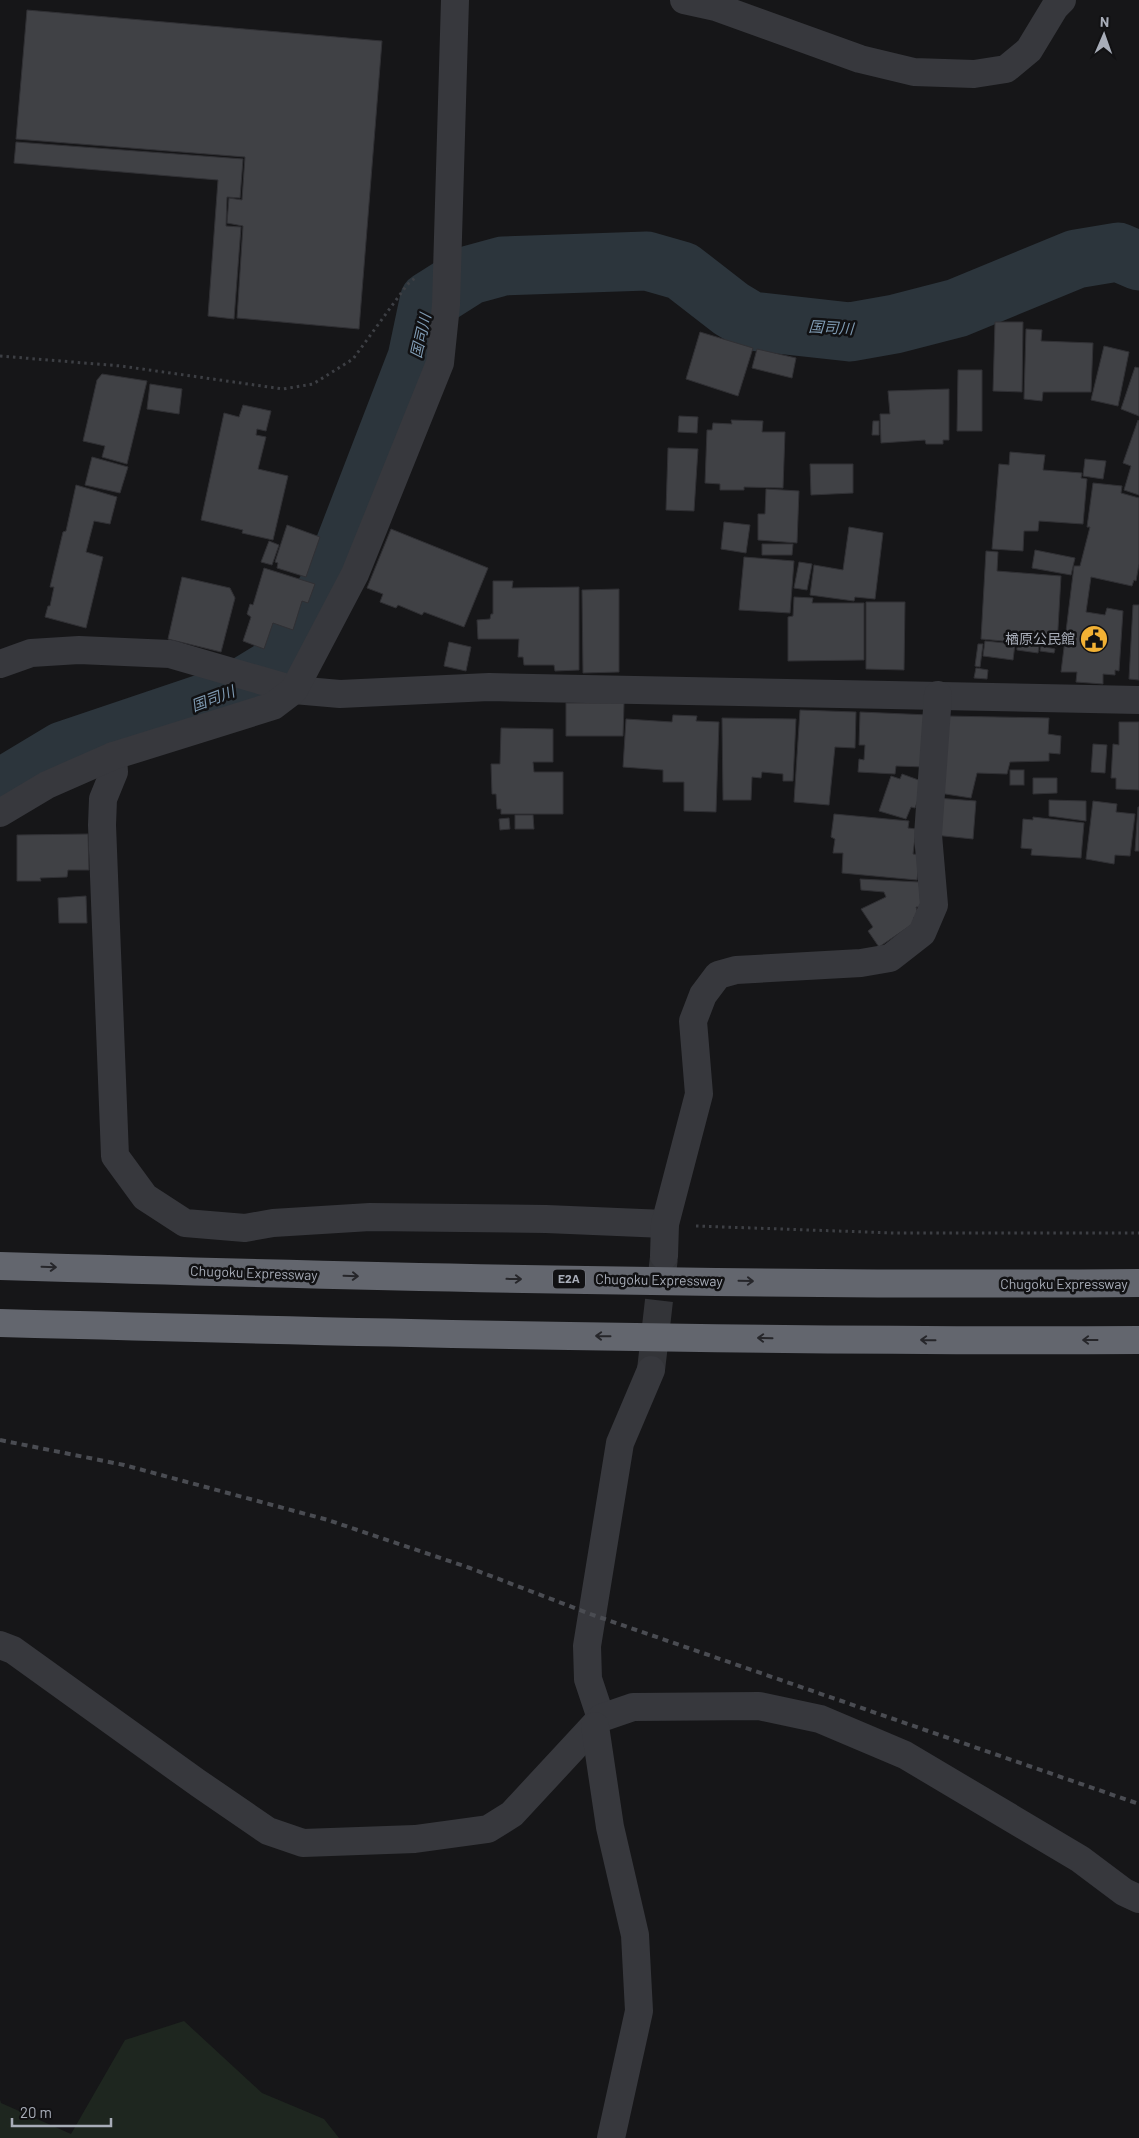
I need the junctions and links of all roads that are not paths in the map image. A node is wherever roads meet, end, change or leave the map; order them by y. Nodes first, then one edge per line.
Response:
1 (455, 0) edge
2 (684, 0) edge
3 (1062, 0) edge
4 (0, 664) edge
5 (272, 684) junction
6 (938, 695) junction
7 (1139, 700) edge
8 (113, 756) junction
9 (0, 813) edge
10 (665, 1224) junction
11 (664, 1256) tunnel mouth
12 (0, 1266) edge
13 (1139, 1283) edge
14 (0, 1324) edge
15 (1139, 1340) edge
16 (651, 1370) tunnel mouth
17 (0, 1645) edge
18 (598, 1722) junction
19 (1139, 1899) edge
20 (611, 2138) edge

1 - 5 street
2 - 3 street
4 - 5 street
5 - 6 street
5 - 8 street
6 - 7 street
6 - 10 street
8 - 9 street
8 - 10 street
10 - 11 street
12 -> 13 highway, Chugoku Expressway / E2A
15 -> 14 highway
16 - 18 street
17 - 18 street
18 - 19 street
18 - 20 street

